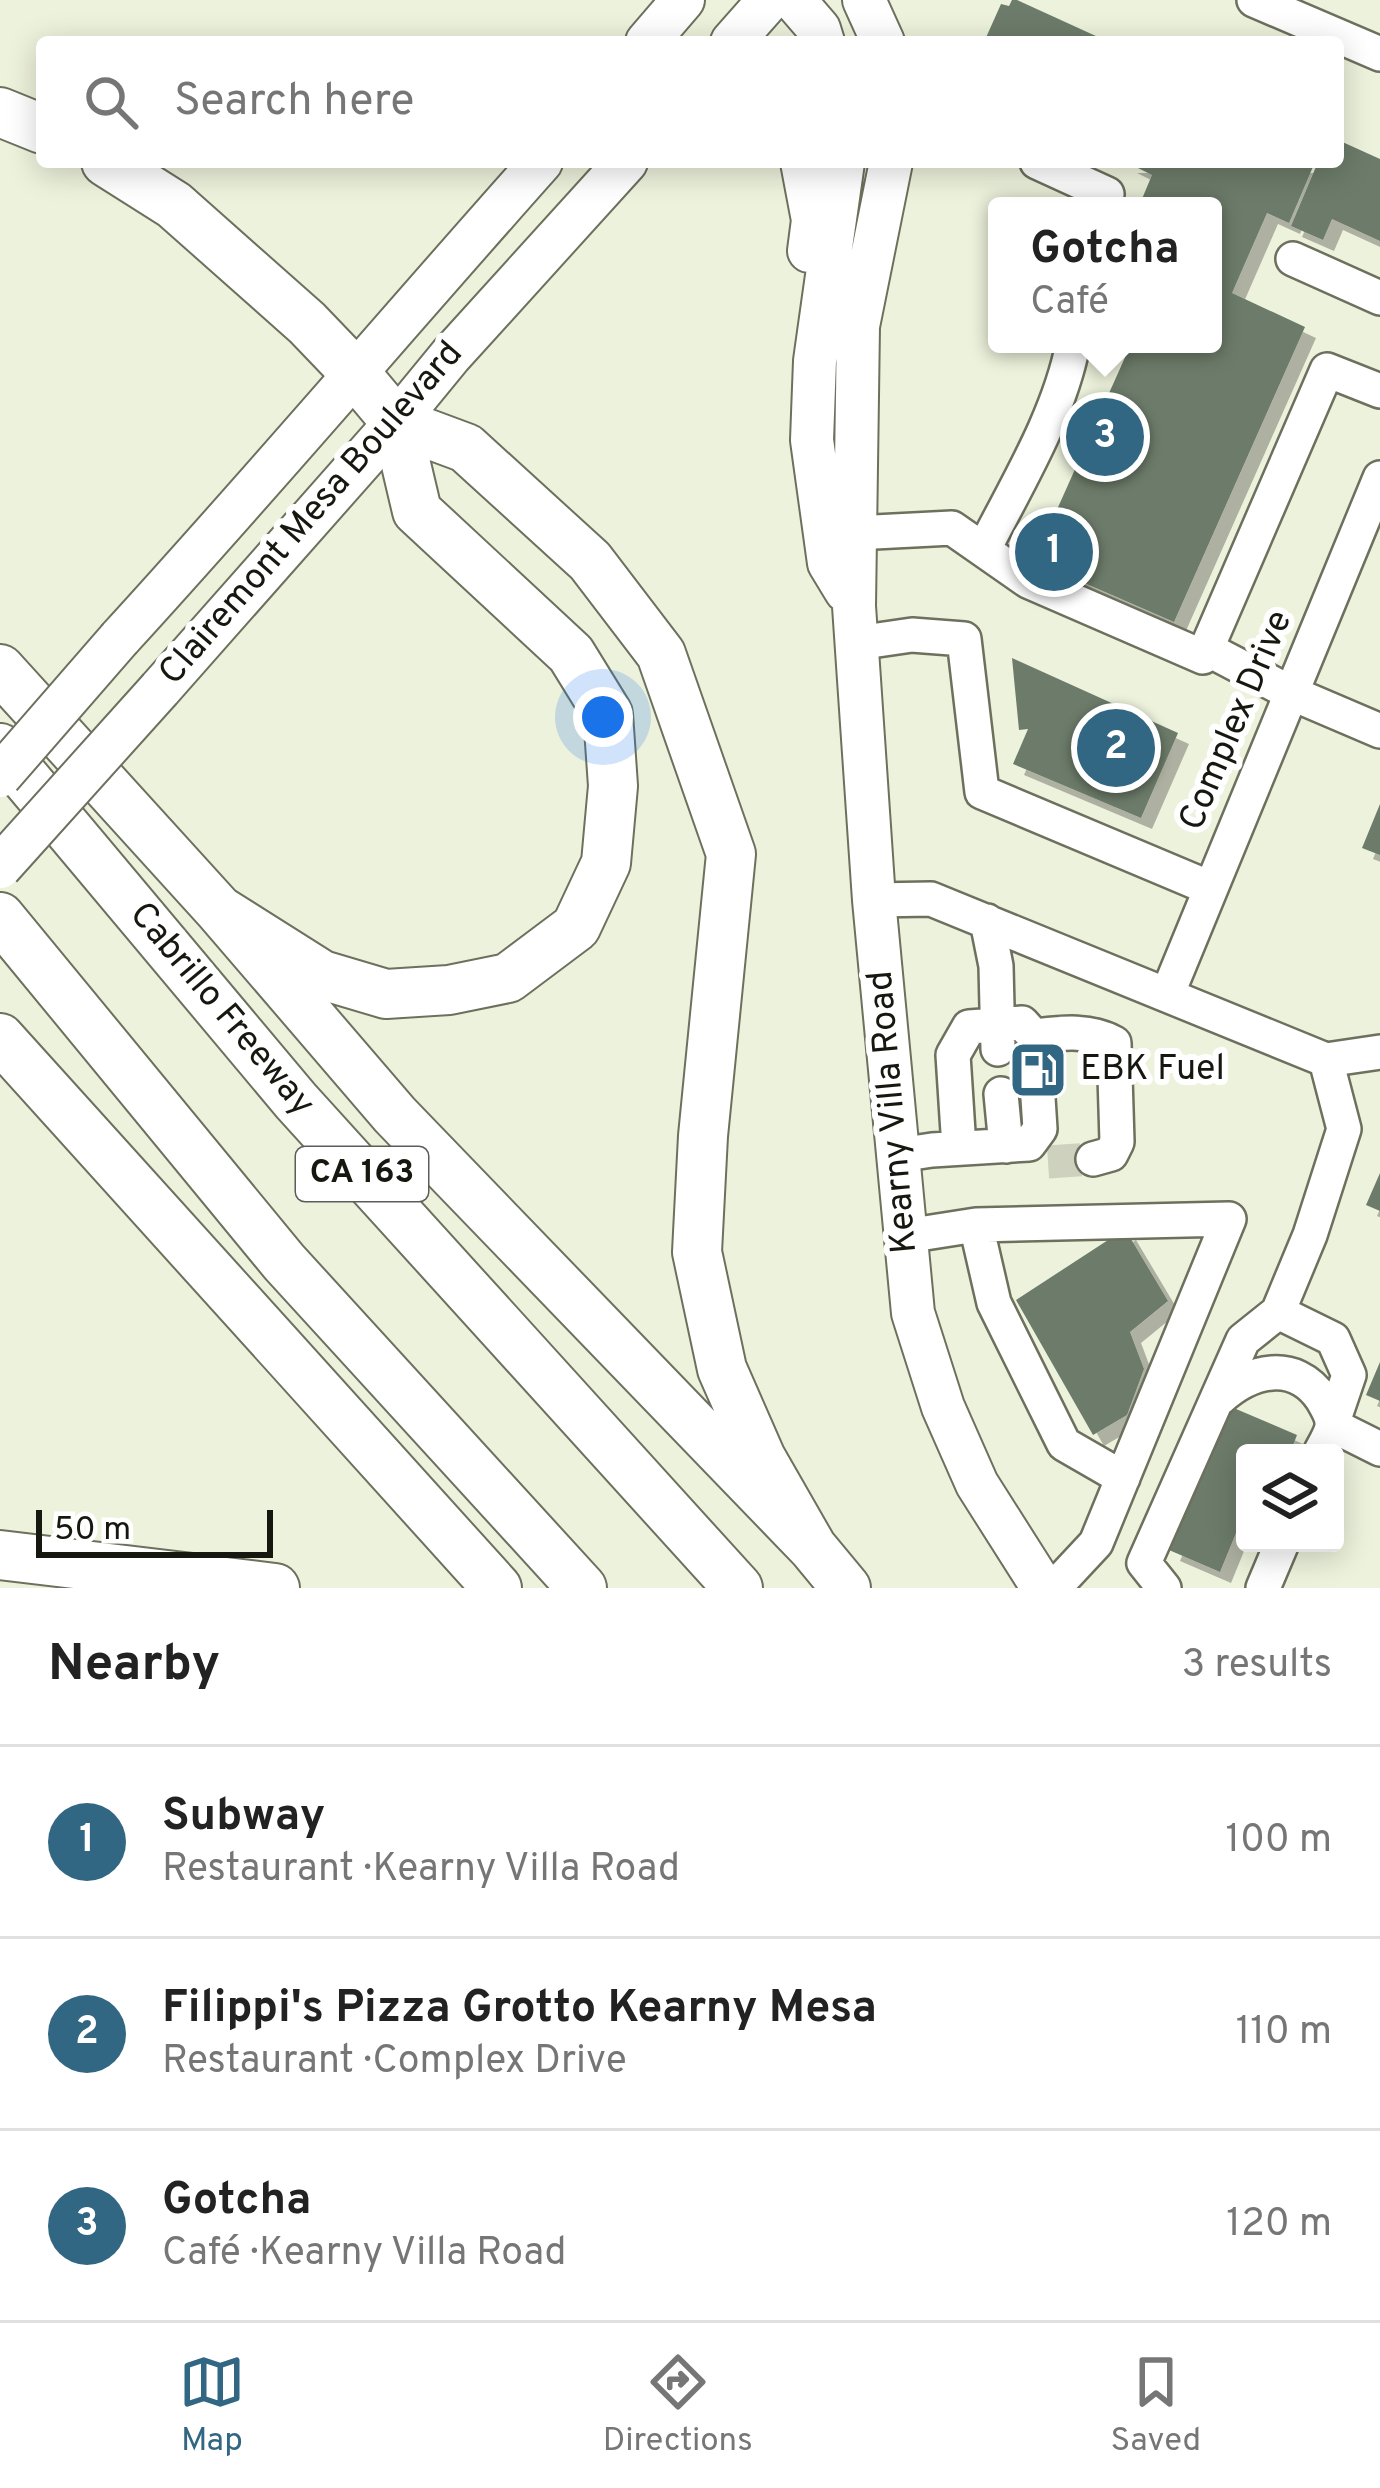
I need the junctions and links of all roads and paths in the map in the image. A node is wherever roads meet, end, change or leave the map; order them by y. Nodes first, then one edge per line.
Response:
1 (770, 0) edge
2 (794, 0) edge
3 (864, 0) edge
4 (1254, 0) edge
5 (737, 36) edge
6 (821, 36) edge
7 (880, 36) edge
8 (1338, 36) edge
9 (1344, 39) edge
10 (1380, 54) edge
11 (0, 112) edge
12 (36, 127) edge
13 (115, 168) edge
14 (536, 168) edge
15 (623, 168) edge
16 (803, 168) edge
17 (841, 168) edge
18 (890, 168) edge
19 (1050, 168) edge
20 (1106, 197) edge
21 (1293, 259) dead end
22 (1380, 298) edge
23 (818, 346) junction
24 (1070, 353) edge
25 (354, 372) junction
26 (1380, 391) edge
27 (396, 422) junction
28 (1380, 478) edge
29 (1371, 522) edge
30 (855, 533) junction
31 (984, 550) junction
32 (856, 625) junction
33 (1207, 649) junction
34 (0, 670) edge
35 (1291, 693) junction
36 (1377, 721) edge
37 (0, 748) edge
38 (0, 776) edge
39 (0, 867) edge
40 (1210, 888) junction
41 (874, 900) junction
42 (219, 910) junction
43 (0, 916) edge
44 (987, 921) junction
45 (1167, 995) junction
46 (1034, 1036) junction
47 (998, 1037) junction
48 (0, 1038) edge
49 (1380, 1052) edge
50 (1326, 1060) junction
51 (1001, 1094) dead end
52 (959, 1148) junction
53 (1028, 1151) junction
54 (899, 1155) junction
55 (1093, 1159) dead end
56 (976, 1225) junction
57 (906, 1236) junction
58 (1278, 1312) junction
59 (1218, 1399) junction
60 (1326, 1439) edge
61 (1380, 1449) edge
62 (1123, 1478) junction
63 (812, 1547) junction
64 (1278, 1552) edge
65 (0, 1555) edge
66 (275, 1588) edge
67 (497, 1588) edge
68 (583, 1588) edge
69 (738, 1588) edge
70 (846, 1588) edge
71 (1043, 1588) edge
72 (1054, 1588) edge
73 (1165, 1588) edge
74 (1263, 1588) edge

1 - 5 main road
2 - 6 main road
3 - 7 main road
4 - 8 street
9 - 10 street
11 - 12 highway
13 - 25 highway
14 - 25 main road, Clairemont Mesa Boulevard
15 - 27 main road, Clairemont Mesa Boulevard
16 - 23 main road
17 - 23 main road, Kearny Villa Road
18 - 30 main road, Kearny Villa Road
19 - 20 street
21 - 22 street
23 - 32 main road, Kearny Villa Road
24 - 31 street
25 - 27 highway
25 - 38 main road, Clairemont Mesa Boulevard, bridge
26 - 33 street
27 - 39 main road, Clairemont Mesa Boulevard, bridge
27 - 42 highway
27 - 63 highway
28 - 29 street, Complex Drive
29 - 35 street, Complex Drive
30 - 31 street
30 - 32 main road, Kearny Villa Road
31 - 33 street
32 - 40 street
32 - 41 main road, Kearny Villa Road
33 - 35 street
34 - 42 highway
35 - 36 street
35 - 40 street, Complex Drive
37 - 69 highway, Cabrillo Freeway / CA 163
40 - 45 street, Complex Drive
41 - 44 street
41 - 54 main road, Kearny Villa Road
42 - 63 highway
43 - 68 highway, CA 163
44 - 45 street
44 - 47 street
45 - 50 street
46 - 47 street
46 - 53 street
46 - 55 street
47 - 52 street
48 - 67 highway
49 - 50 street
50 - 58 street
51 - 53 street
52 - 53 street
52 - 54 street
54 - 57 main road, Kearny Villa Road
56 - 57 street
56 - 62 street
56 - 62 street
57 - 71 main road, Kearny Villa Road
58 - 59 street
58 - 60 street
59 - 60 street
59 - 73 street
60 - 61 street
62 - 72 street
63 - 70 highway
64 - 74 street
65 - 66 highway

